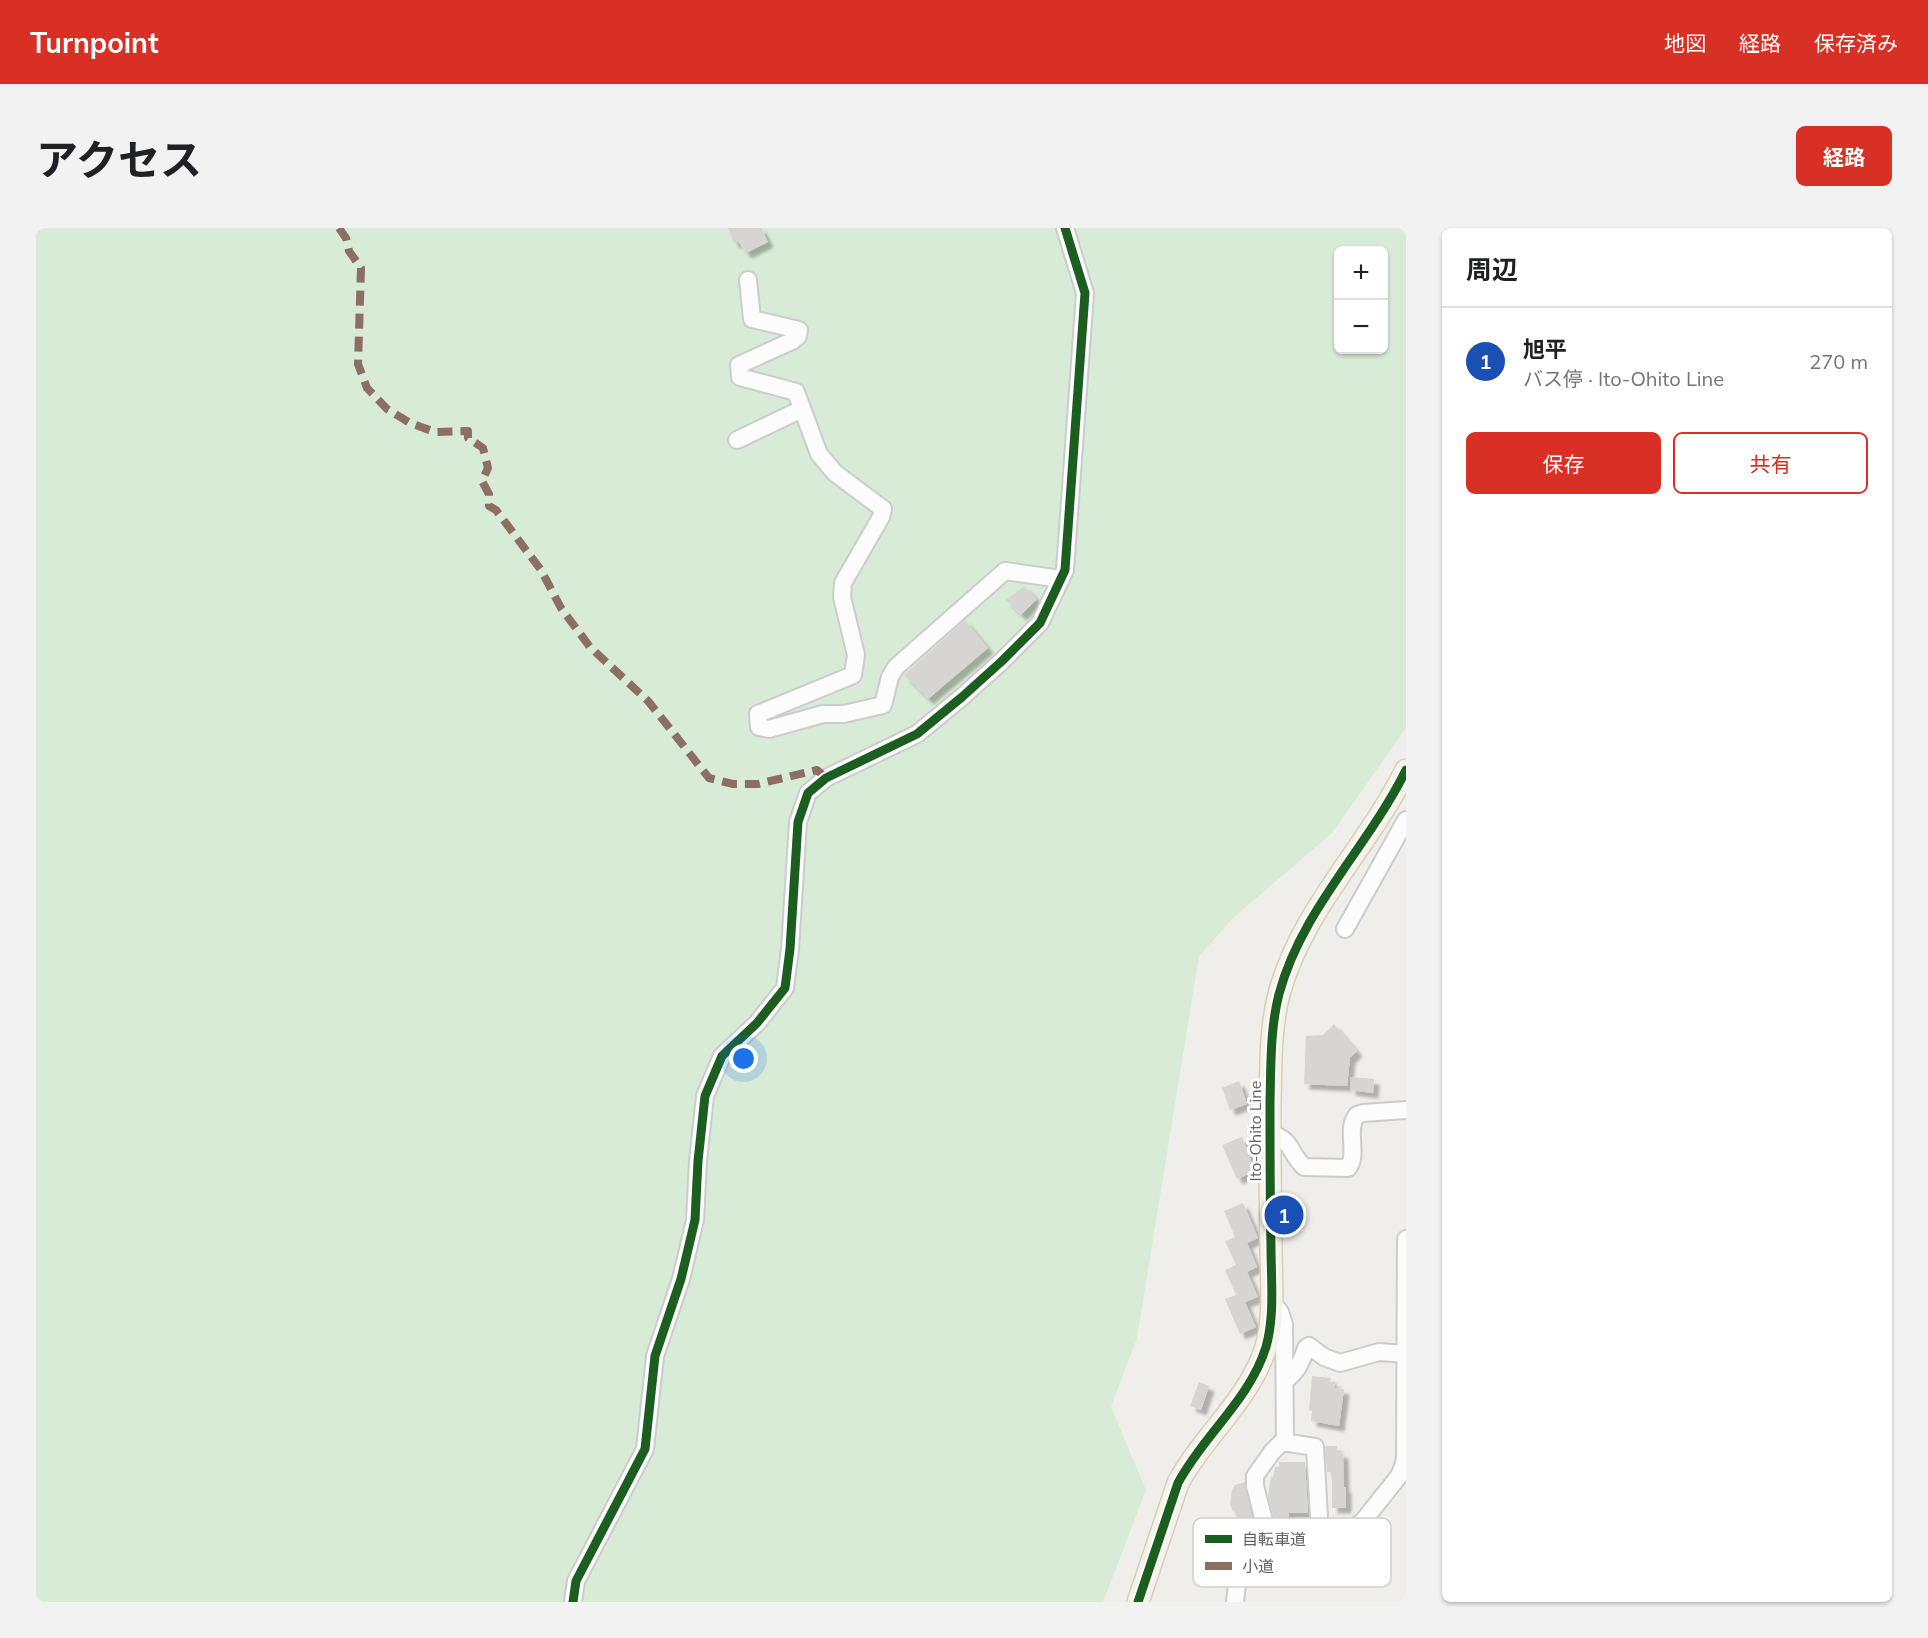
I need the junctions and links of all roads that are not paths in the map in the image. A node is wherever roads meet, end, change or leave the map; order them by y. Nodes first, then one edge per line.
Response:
1 (1065, 228) edge
2 (748, 280) dead end
3 (802, 409) junction
4 (737, 440) dead end
5 (1061, 579) junction
6 (1406, 770) edge
7 (1406, 820) edge
8 (1345, 929) dead end
9 (1406, 1110) edge
10 (1270, 1133) junction
11 (1406, 1239) edge
12 (1272, 1302) junction
13 (1406, 1354) edge
14 (1285, 1380) junction
15 (1285, 1443) junction
16 (1405, 1456) edge
17 (1263, 1518) edge
18 (1319, 1518) edge
19 (1366, 1518) edge
20 (1237, 1587) edge
21 (573, 1602) edge
22 (1138, 1602) edge
23 (1235, 1602) edge

1 - 5 street
2 - 3 street
3 - 4 street
3 - 5 street
5 - 21 street
6 - 10 main road, Ito-Ohito Line
7 - 8 street
9 - 10 street
10 - 12 main road, Ito-Ohito Line
11 - 13 street
12 - 14 street
12 - 22 main road, Ito-Ohito Line
13 - 14 street
13 - 16 street
14 - 15 street
15 - 17 street
15 - 18 street
16 - 19 street
20 - 23 street

